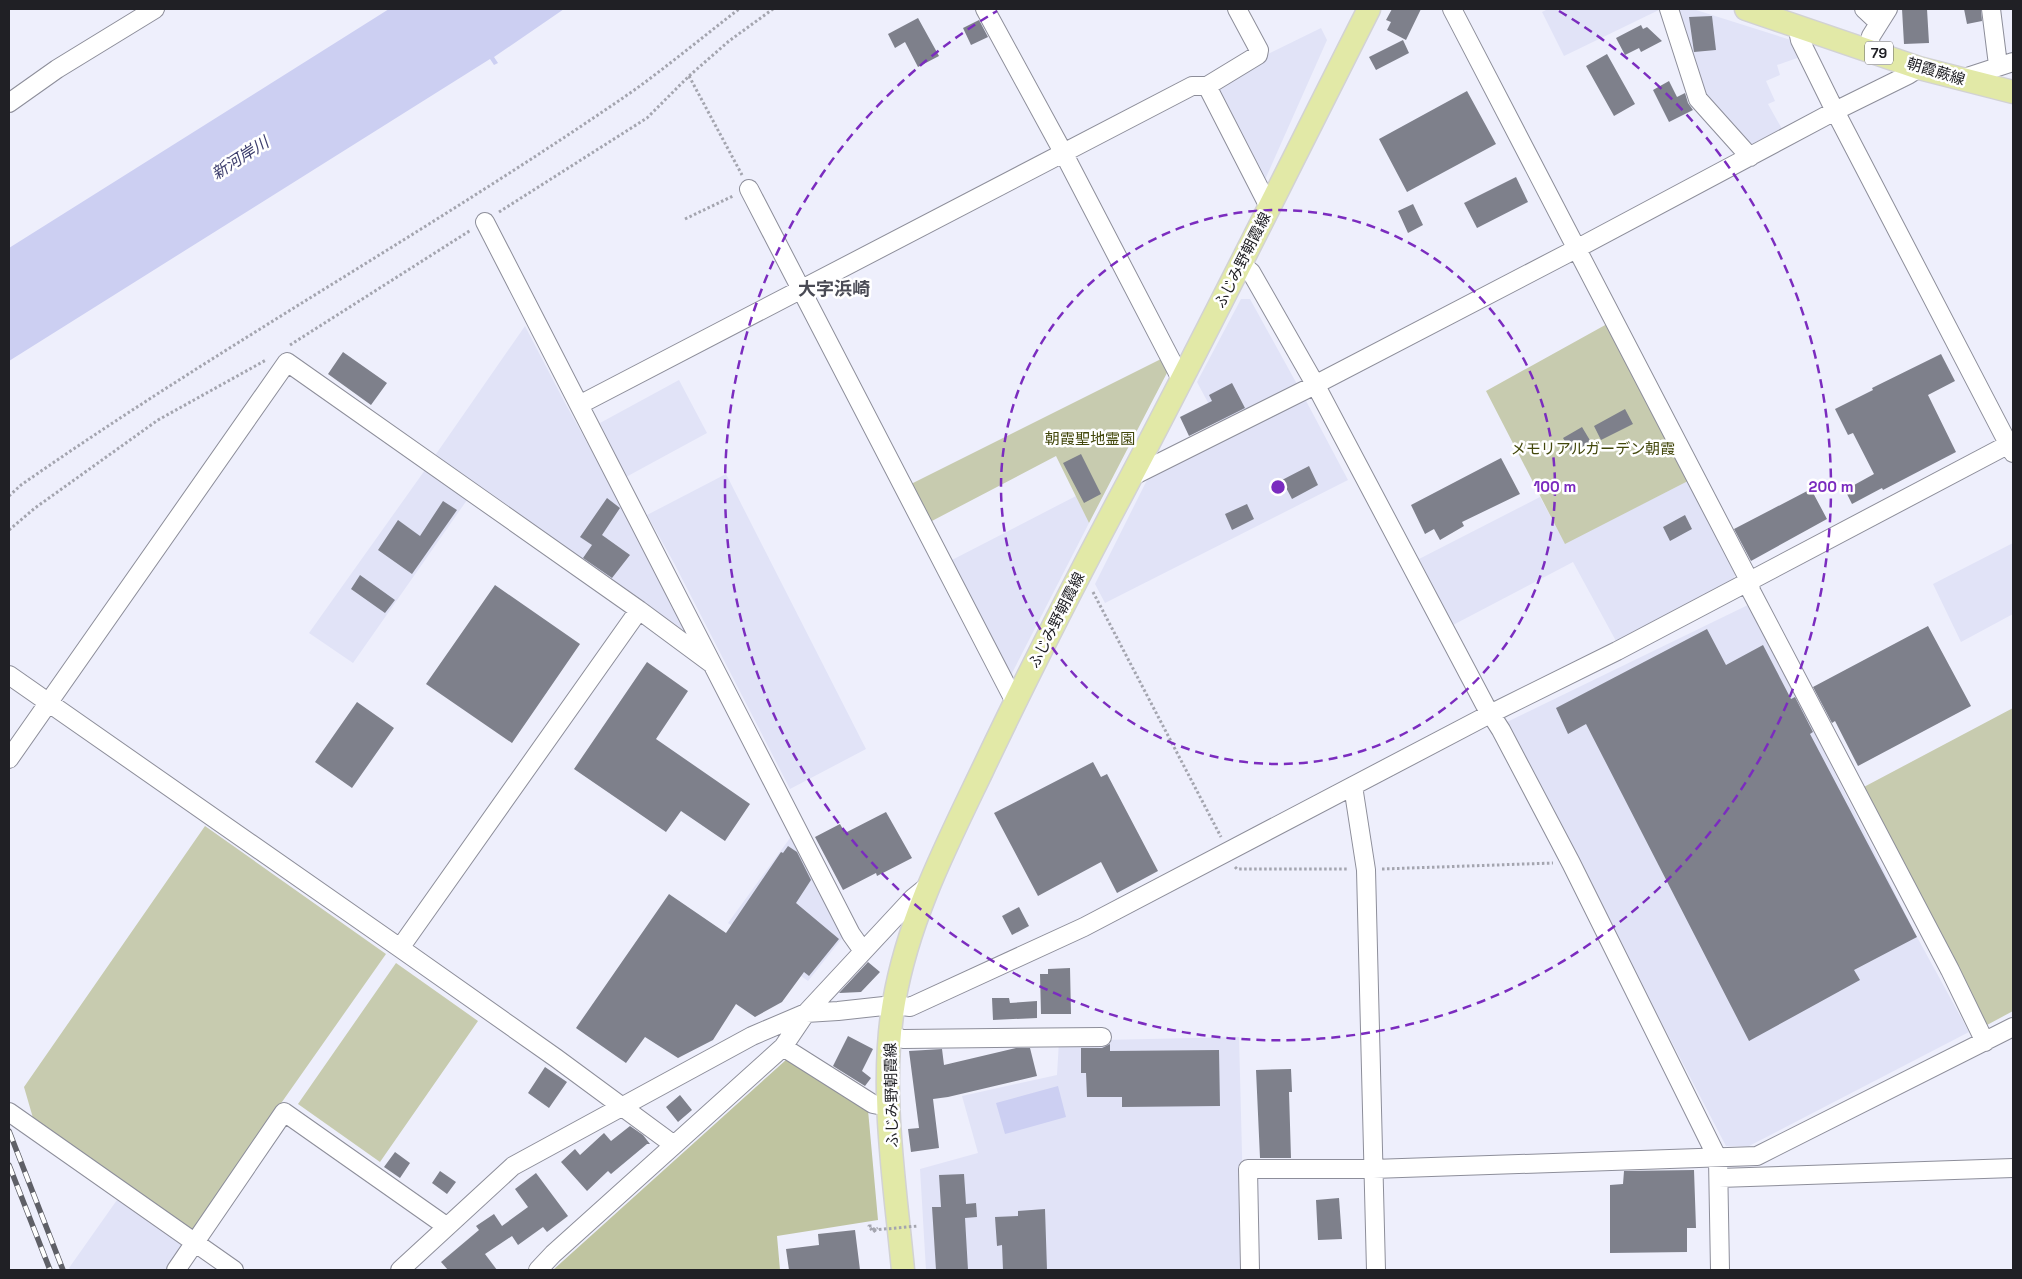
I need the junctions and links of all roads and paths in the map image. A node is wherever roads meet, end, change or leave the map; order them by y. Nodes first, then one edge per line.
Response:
1 (155, 9) edge
2 (739, 9) edge
3 (772, 9) edge
4 (985, 9) edge
5 (1237, 9) edge
6 (1369, 9) edge
7 (1452, 9) edge
8 (1669, 9) edge
9 (1746, 9) edge
10 (1864, 9) edge
11 (1991, 9) edge
12 (1771, 13) edge
13 (1884, 16) edge
14 (1797, 26) junction
15 (1868, 50) junction
16 (2006, 64) edge
17 (1919, 68) junction
18 (689, 76) junction
19 (1960, 79) junction
20 (1207, 86) junction
21 (2013, 92) edge
22 (9, 103) edge
23 (1835, 111) junction
24 (1064, 154) junction
25 (1750, 156) junction
26 (749, 188) junction
27 (1269, 207) junction
28 (686, 220) dead end
29 (485, 222) junction
30 (1576, 250) junction
31 (1241, 264) junction
32 (802, 290) junction
33 (284, 357) junction
34 (1181, 378) junction
35 (1316, 384) junction
36 (579, 405) junction
37 (2012, 447) edge
38 (1131, 476) junction
39 (9, 496) edge
40 (9, 530) edge
41 (1080, 574) junction
42 (1750, 582) junction
43 (639, 610) junction
44 (712, 664) junction
45 (9, 675) edge
46 (1015, 702) junction
47 (48, 703) junction
48 (1490, 714) junction
49 (9, 759) edge
50 (1353, 786) junction
51 (1228, 851) junction
52 (1571, 863) junction
53 (1366, 870) junction
54 (929, 885) junction
55 (400, 948) junction
56 (863, 951) junction
57 (893, 1004) junction
58 (806, 1013) junction
59 (2013, 1027) edge
60 (890, 1035) junction
61 (1102, 1037) dead end
62 (1985, 1042) junction
63 (782, 1046) junction
64 (888, 1107) junction
65 (621, 1108) junction
66 (9, 1112) edge
67 (674, 1145) junction
68 (1718, 1159) junction
69 (2013, 1168) edge
70 (1373, 1169) junction
71 (1719, 1178) junction
72 (877, 1224) dead end
73 (446, 1226) junction
74 (918, 1226) dead end
75 (195, 1244) junction
76 (176, 1270) edge
77 (234, 1270) edge
78 (400, 1270) edge
79 (538, 1270) edge
80 (903, 1270) edge
81 (1250, 1270) edge
82 (1376, 1270) edge
83 (1720, 1270) edge

1 - 22 street
2 - 39 path
3 - 18 path
4 - 24 street
5 - 20 street
6 - 27 main road, ふじみ野朝霞線
7 - 30 street
8 - 25 street
9 - 12 main road, 朝霞蕨線 / 79
10 - 13 street
11 - 16 street
12 - 14 main road, 朝霞蕨線 / 79
13 - 15 street
14 - 15 main road, 朝霞蕨線 / 79
14 - 23 street
15 - 17 main road, 朝霞蕨線 / 79
16 - 19 street
17 - 19 main road, 朝霞蕨線 / 79
17 - 23 street
18 - 26 path
18 - 29 path
19 - 21 main road, 朝霞蕨線 / 79
20 - 24 street
20 - 27 street
23 - 25 street
23 - 37 street
24 - 32 street
24 - 34 street
25 - 30 street
26 - 28 path
26 - 32 street
27 - 31 main road, ふじみ野朝霞線
29 - 33 path
29 - 36 street
30 - 35 street
30 - 42 street
31 - 34 main road, ふじみ野朝霞線
31 - 35 street
32 - 36 street
32 - 46 street
33 - 40 path
33 - 43 street
33 - 47 street
34 - 38 main road, ふじみ野朝霞線
35 - 38 street
35 - 48 street
36 - 44 street
37 - 42 street
38 - 41 main road, ふじみ野朝霞線
41 - 46 main road, ふじみ野朝霞線
41 - 51 path
42 - 48 street
42 - 62 street
43 - 44 street
43 - 55 street
44 - 56 street
45 - 47 street
46 - 54 main road, ふじみ野朝霞線
47 - 49 street
47 - 55 street
48 - 50 street
48 - 52 street
50 - 51 street
50 - 53 street
51 - 53 path
51 - 57 street
52 - 53 path
52 - 68 street
53 - 70 street
54 - 56 street
54 - 57 main road, ふじみ野朝霞線
55 - 65 street
56 - 58 street
57 - 58 street
57 - 60 main road, ふじみ野朝霞線
58 - 63 street
58 - 65 street
59 - 62 street
60 - 61 street
60 - 64 main road, ふじみ野朝霞線
62 - 68 street
63 - 64 street
63 - 67 street
64 - 80 main road, ふじみ野朝霞線
65 - 67 street
65 - 73 street
66 - 75 street
67 - 79 street
68 - 70 street
68 - 71 street
69 - 71 street
70 - 81 street
70 - 82 street
71 - 83 street
72 - 74 path, bridge
73 - 75 street
73 - 78 street
75 - 76 street
75 - 77 street

